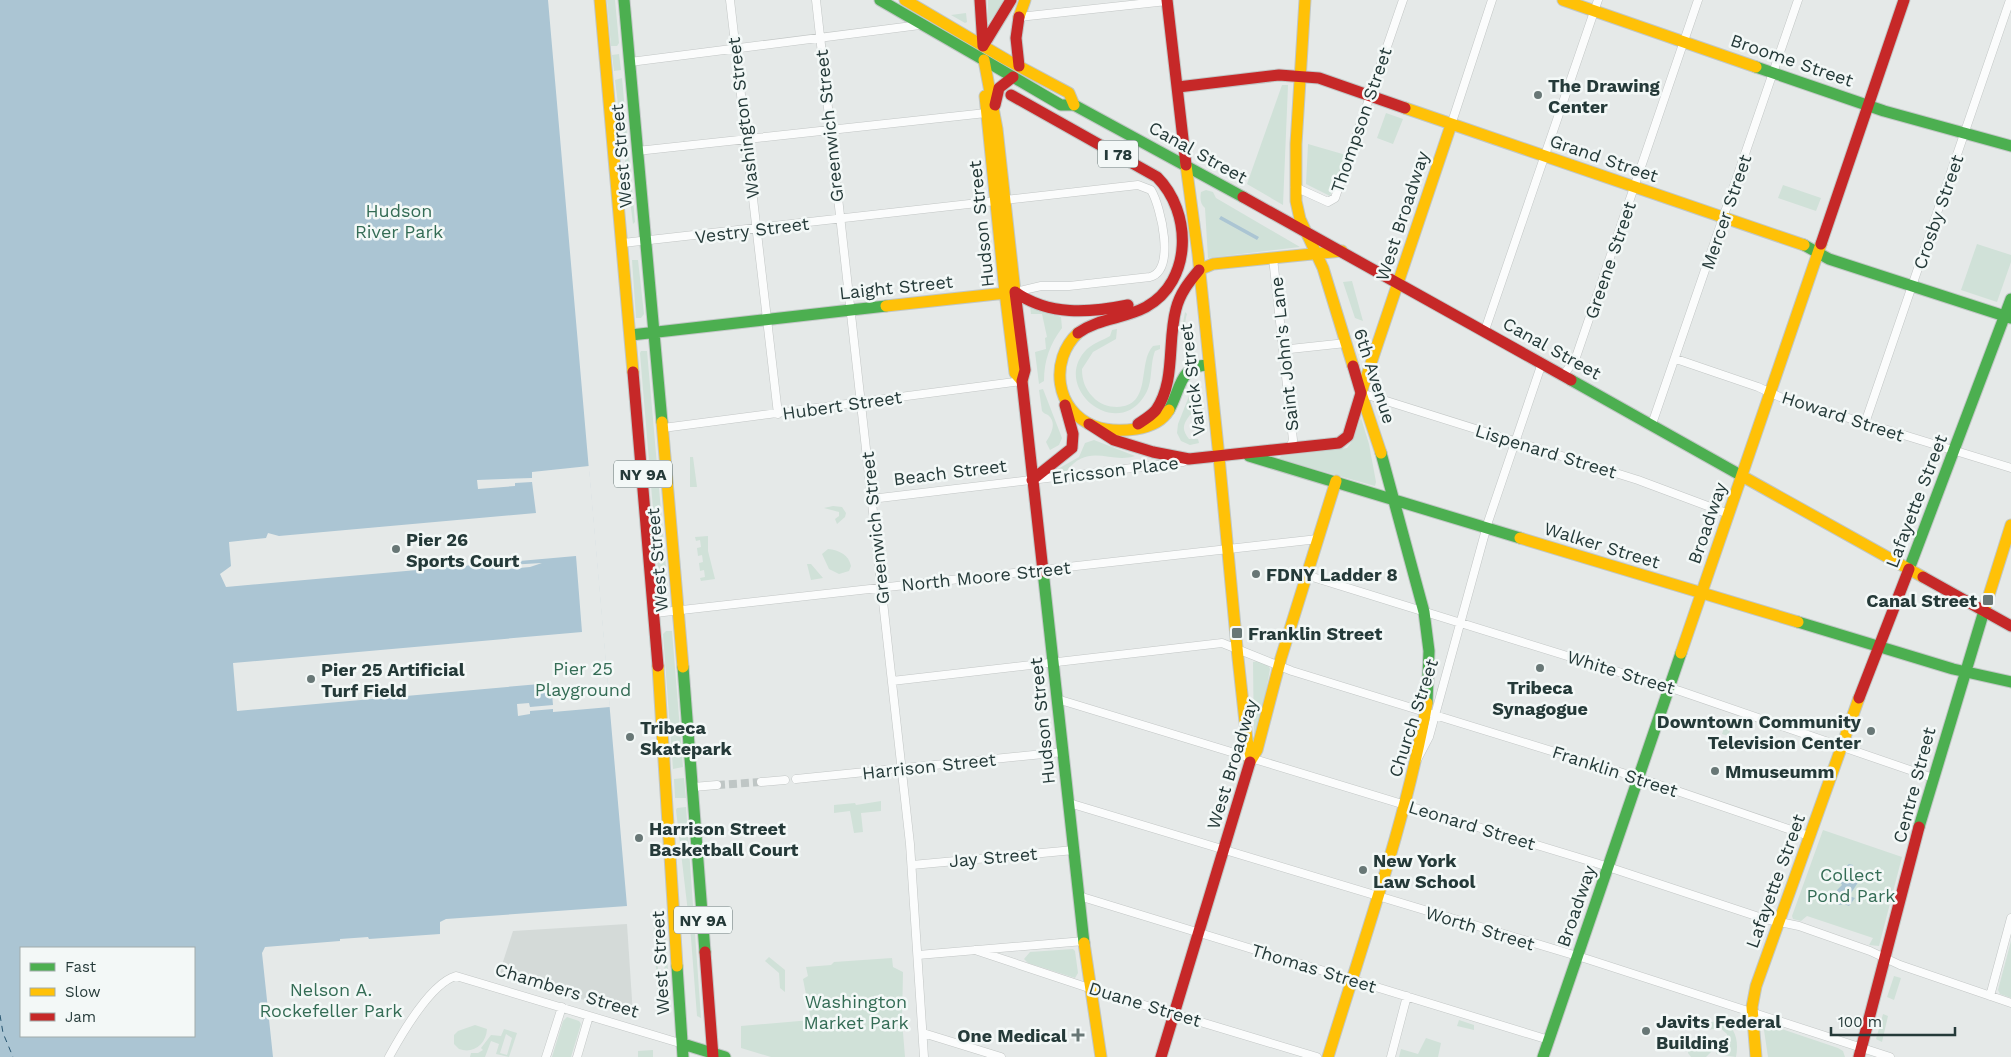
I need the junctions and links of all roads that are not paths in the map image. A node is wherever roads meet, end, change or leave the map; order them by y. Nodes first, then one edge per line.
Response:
1 (600, 0) edge
2 (624, 0) edge
3 (730, 0) edge
4 (816, 0) edge
5 (880, 0) edge
6 (905, 0) edge
7 (980, 0) edge
8 (1011, 0) edge
9 (1025, 0) edge
10 (1167, 0) edge
11 (1304, 0) edge
12 (1403, 0) edge
13 (1492, 0) edge
14 (1563, 0) edge
15 (1698, 0) edge
16 (1798, 0) edge
17 (1904, 0) edge
18 (2010, 0) edge
19 (1596, 5) edge
20 (1019, 17) junction
21 (922, 24) junction
22 (820, 39) junction
23 (1684, 41) junction
24 (983, 46) junction
25 (736, 50) junction
26 (984, 60) junction
27 (630, 62) junction
28 (1019, 66) junction
29 (1773, 72) junction
30 (1299, 75) junction
31 (1013, 77) junction
32 (1178, 87) junction
33 (1012, 95) dead end
34 (1372, 95) junction
35 (1074, 105) junction
36 (1868, 105) junction
37 (991, 113) junction
38 (1451, 125) junction
39 (830, 130) junction
40 (1964, 133) junction
41 (746, 139) junction
42 (2011, 146) edge
43 (637, 151) junction
44 (1545, 157) junction
45 (1186, 165) junction
46 (1295, 187) junction
47 (1635, 187) junction
48 (1001, 201) junction
49 (1724, 217) junction
50 (840, 219) junction
51 (756, 229) junction
52 (1307, 232) junction
53 (646, 242) junction
54 (623, 243) junction
55 (1342, 251) junction
56 (1818, 252) junction
57 (1317, 254) junction
58 (1273, 258) junction
59 (1162, 269) joint
60 (1199, 270) junction
61 (1399, 282) junction
62 (1912, 286) junction
63 (1169, 289) junction
64 (1010, 292) junction
65 (2011, 299) edge
66 (850, 310) junction
67 (2008, 317) edge
68 (767, 319) junction
69 (1485, 330) junction
70 (654, 333) junction
71 (631, 335) junction
72 (1346, 343) junction
73 (1284, 353) junction
74 (1676, 358) junction
75 (1542, 363) junction
76 (1208, 365) junction
77 (1564, 374) junction
78 (1022, 382) junction
79 (1061, 390) junction
80 (1361, 392) junction
81 (1770, 392) junction
82 (861, 402) junction
83 (778, 414) junction
84 (1865, 423) junction
85 (1089, 424) junction
86 (1652, 424) junction
87 (663, 428) junction
88 (1120, 430) junction
89 (1514, 442) junction
90 (1290, 449) junction
91 (1954, 451) junction
92 (1243, 454) junction
93 (1218, 457) junction
94 (1197, 459) junction
95 (2011, 468) edge
96 (1742, 475) junction
97 (1032, 480) junction
98 (1336, 481) junction
99 (871, 499) junction
100 (1393, 500) junction
101 (1729, 514) junction
102 (2011, 525) edge
103 (1486, 528) junction
104 (1318, 539) junction
105 (1228, 549) junction
106 (1909, 569) junction
107 (1043, 570) junction
108 (1306, 575) junction
109 (882, 588) junction
110 (1702, 594) junction
111 (679, 610) junction
112 (1984, 611) junction
113 (1424, 612) junction
114 (655, 613) junction
115 (1460, 623) junction
116 (2011, 626) edge
117 (1879, 647) junction
118 (1237, 649) junction
119 (1053, 662) junction
120 (1279, 666) junction
121 (1965, 672) junction
122 (892, 681) junction
123 (2011, 682) edge
124 (1670, 687) junction
125 (1057, 699) junction
126 (1431, 713) junction
127 (1842, 746) junction
128 (1063, 752) junction
129 (1251, 757) junction
130 (1415, 763) joint
131 (902, 769) junction
132 (1639, 778) junction
133 (1933, 778) junction
134 (796, 779) dead end
135 (785, 780) dead end
136 (761, 782) tunnel mouth
137 (717, 785) tunnel mouth
138 (693, 787) junction
139 (1069, 803) junction
140 (1404, 804) junction
141 (1809, 836) junction
142 (1224, 849) junction
143 (1074, 850) junction
144 (912, 865) junction
145 (1608, 867) junction
146 (1079, 896) junction
147 (1377, 896) junction
148 (2011, 918) edge
149 (1778, 922) junction
150 (1198, 933) junction
151 (1084, 941) junction
152 (975, 950) junction
153 (918, 955) junction
154 (1577, 957) junction
155 (1884, 958) junction
156 (1352, 979) junction
157 (1090, 988) junction
158 (1407, 996) junction
159 (1990, 996) junction
160 (2011, 1003) edge
161 (562, 1007) junction
162 (1174, 1012) junction
163 (1752, 1013) junction
164 (589, 1016) junction
165 (923, 1033) junction
166 (1549, 1040) junction
167 (683, 1044) junction
168 (1860, 1052) edge
169 (713, 1055) edge
170 (389, 1057) edge
171 (546, 1057) edge
172 (577, 1057) edge
173 (683, 1057) edge
174 (726, 1057) edge
175 (924, 1057) edge
176 (1001, 1057) edge
177 (1101, 1057) edge
178 (1161, 1057) edge
179 (1316, 1057) edge
180 (1328, 1057) edge
181 (1391, 1057) edge
182 (1543, 1057) edge
183 (1756, 1057) edge
184 (1890, 1057) edge

1 - 54 main road, West Street / NY 9A
2 - 27 main road, West Street / NY 9A
3 - 25 street, Washington Street
4 - 22 street, Greenwich Street
5 - 21 main road, Canal Street
6 - 24 main road, Canal Street
7 - 24 main road, Hudson Street
8 - 24 main road
9 - 20 main road
10 - 20 street
10 - 32 main road, Varick Street
11 - 30 main road, 6th Avenue
12 - 34 street, Thompson Street
13 - 38 street, West Broadway
14 - 19 main road, Broome Street
15 - 23 street, Greene Street
16 - 29 street, Mercer Street
17 - 36 main road, Broadway
18 - 40 street, Crosby Street
19 - 23 main road, Broome Street
19 - 44 street
20 - 28 main road
21 - 22 street
21 - 26 main road, Canal Street
22 - 25 street
22 - 39 street, Greenwich Street
23 - 29 main road, Broome Street
23 - 47 street, Greene Street
24 - 26 main road, Hudson Street
24 - 28 main road, Canal Street
25 - 27 street
25 - 41 street, Washington Street
26 - 31 main road, Canal Street
26 - 37 main road, Hudson Street
27 - 43 main road, West Street / NY 9A
28 - 35 main road, Canal Street
29 - 36 main road, Broome Street
29 - 49 street, Mercer Street
30 - 32 main road, Grand Street
30 - 34 main road, Grand Street
30 - 46 main road, 6th Avenue
31 - 35 main road, Canal Street
31 - 37 main road
32 - 45 main road, Varick Street
33 - 63 main road, I 78
34 - 38 main road, Grand Street
34 - 46 street, Thompson Street
35 - 45 main road, Canal Street
36 - 40 main road, Broome Street
36 - 56 main road, Broadway
37 - 39 street
37 - 48 main road, Hudson Street
38 - 44 main road, Grand Street
38 - 61 main road, West Broadway
39 - 41 street
39 - 50 street, Greenwich Street
40 - 42 main road, Broome Street
40 - 62 street, Crosby Street
41 - 43 street
41 - 51 street, Washington Street
43 - 53 main road, West Street / NY 9A
44 - 47 main road, Grand Street
44 - 69 street
45 - 52 main road, Canal Street
45 - 60 main road, Varick Street
46 - 52 main road, 6th Avenue
47 - 49 main road, Grand Street
47 - 77 street, Greene Street
48 - 50 street, Vestry Street
48 - 59 street, Vestry Street
48 - 64 main road, Hudson Street
49 - 56 main road, Grand Street
49 - 74 street, Mercer Street
50 - 51 street, Vestry Street
50 - 66 street, Greenwich Street
51 - 53 street, Vestry Street
51 - 68 street, Washington Street
52 - 55 main road, Canal Street
52 - 57 main road, 6th Avenue
53 - 54 street, Vestry Street
53 - 70 main road, West Street / NY 9A
54 - 71 main road, West Street / NY 9A
55 - 57 main road
55 - 61 main road, Canal Street
56 - 62 main road, Grand Street
56 - 81 main road, Broadway
57 - 58 main road
57 - 72 main road, 6th Avenue
58 - 60 main road
58 - 73 street, Saint John's Lane
59 - 64 street, Laight Street
60 - 76 main road, Varick Street
60 - 88 main road
61 - 69 main road, Canal Street
61 - 80 main road, West Broadway
62 - 67 main road, Grand Street
62 - 84 street, Crosby Street
63 - 64 main road
63 - 79 main road, I 78
64 - 66 main road, Laight Street
64 - 78 main road, Hudson Street
65 - 67 main road, Lafayette Street
66 - 68 main road, Laight Street
66 - 82 street, Greenwich Street
67 - 91 main road, Lafayette Street
68 - 70 main road, Laight Street
68 - 83 street, Washington Street
69 - 75 main road, Canal Street
70 - 71 main road, Laight Street
70 - 87 main road, West Street / NY 9A
71 - 114 main road, West Street / NY 9A
72 - 73 street
72 - 80 main road, 6th Avenue
73 - 90 street, Saint John's Lane
74 - 81 street, Howard Street
74 - 86 street, Mercer Street
75 - 77 main road, Canal Street
75 - 89 street, Church Street
76 - 88 main road
76 - 93 main road, Varick Street
77 - 86 main road, Canal Street
78 - 82 street, Hubert Street
78 - 97 main road, Hudson Street
79 - 85 main road, I 78
79 - 97 main road
80 - 89 street, Lispenard Street
80 - 90 main road, West Broadway
80 - 100 main road, 6th Avenue
81 - 84 street, Howard Street
81 - 96 main road, Broadway
82 - 83 street, Hubert Street
82 - 99 street, Greenwich Street
83 - 87 street, Hubert Street
84 - 91 street, Howard Street
85 - 88 main road, I 78
85 - 94 main road
86 - 96 main road, Canal Street
87 - 111 main road, West Street / NY 9A
89 - 101 street, Lispenard Street
89 - 103 street, Church Street
90 - 92 main road
91 - 95 street, Howard Street
91 - 106 main road, Lafayette Street
92 - 93 main road
92 - 98 main road, Walker Street
93 - 94 main road
93 - 105 main road, Varick Street
94 - 97 street, Ericsson Place
96 - 101 main road, Broadway
96 - 106 main road, Canal Street
97 - 99 street, Beach Street
97 - 107 main road, Hudson Street
98 - 100 main road, Walker Street
98 - 104 main road, West Broadway
99 - 109 street, Greenwich Street
100 - 103 main road, Walker Street
100 - 113 main road, 6th Avenue
101 - 110 main road, Broadway
102 - 112 main road, Centre Street
103 - 110 main road, Walker Street
103 - 115 street, Church Street
104 - 105 street, North Moore Street
104 - 108 main road, West Broadway
105 - 107 street, North Moore Street
105 - 118 main road, Varick Street
106 - 112 main road, Canal Street
106 - 117 main road, Lafayette Street
107 - 109 street, North Moore Street
107 - 119 main road, Hudson Street
108 - 113 street, White Street
108 - 120 main road, West Broadway
109 - 111 street, North Moore Street
109 - 122 street, Greenwich Street
110 - 117 main road, Walker Street
110 - 124 main road, Broadway
111 - 114 street, North Moore Street
111 - 138 main road, West Street / NY 9A
112 - 116 main road, Canal Street
112 - 121 main road, Centre Street
113 - 115 street, White Street
113 - 126 main road, 6th Avenue
114 - 167 main road, West Street / NY 9A
115 - 124 street, White Street
115 - 126 street, Church Street
117 - 121 main road, Walker Street
117 - 127 main road, Lafayette Street
118 - 119 street, Franklin Street
118 - 120 street, Franklin Street
118 - 129 main road, Varick Street
119 - 122 street, Franklin Street
119 - 125 main road, Hudson Street
120 - 126 street, Franklin Street
120 - 129 main road, West Broadway
121 - 123 main road, Walker Street
121 - 133 main road, Centre Street
122 - 131 street, Greenwich Street
124 - 127 street, White Street
124 - 132 main road, Broadway
125 - 128 main road, Hudson Street
125 - 129 street, Leonard Street
126 - 130 main road, 6th Avenue
126 - 132 street, Franklin Street
127 - 133 street, White Street
127 - 141 main road, Lafayette Street
128 - 131 street, Harrison Street
128 - 139 main road, Hudson Street
129 - 140 street, Leonard Street
129 - 142 main road, West Broadway
130 - 140 main road, Church Street
131 - 134 street, Harrison Street
131 - 144 street, Greenwich Street
132 - 141 street, Franklin Street
132 - 145 main road, Broadway
133 - 155 main road, Centre Street
135 - 136 street
137 - 138 street
138 - 169 main road, West Street / NY 9A
139 - 142 street, Worth Street
139 - 143 main road, Hudson Street
140 - 145 street, Leonard Street
140 - 147 main road, Church Street
141 - 149 main road, Lafayette Street
142 - 147 street, Worth Street
142 - 150 main road, West Broadway
143 - 144 street, Jay Street
143 - 146 main road, Hudson Street
144 - 153 street, Greenwich Street
145 - 149 street, Leonard Street
145 - 154 main road, Broadway
146 - 150 street, Thomas Street
146 - 151 main road, Hudson Street
147 - 154 street, Worth Street
147 - 156 main road, Church Street
148 - 159 street
149 - 155 street, Leonard Street
149 - 163 main road, Lafayette Street
150 - 156 street, Thomas Street
150 - 162 main road, West Broadway
151 - 152 street, Duane Street
151 - 157 main road, Hudson Street
152 - 153 street, Duane Street
152 - 157 street, Duane Street
153 - 165 street, Greenwich Street
154 - 163 street, Worth Street
154 - 166 main road, Broadway
155 - 159 street, Leonard Street
155 - 168 main road, Centre Street
156 - 158 street, Thomas Street
156 - 180 main road, Church Street
157 - 162 street, Duane Street
157 - 177 main road, Hudson Street
158 - 166 street, Thomas Street
158 - 181 street
159 - 160 street, Leonard Street
161 - 164 street, Chambers Street
161 - 170 street, Chambers Street
161 - 171 street
162 - 178 main road, West Broadway
162 - 179 street, Duane Street
163 - 168 street, Worth Street
163 - 183 main road, Lafayette Street
164 - 167 street, Chambers Street
164 - 172 street
165 - 175 street, Greenwich Street
165 - 176 street
166 - 182 main road, Broadway
167 - 169 main road, Chambers Street
167 - 173 main road, West Street / NY 9A
168 - 184 street, Worth Street
169 - 174 main road, Chambers Street

